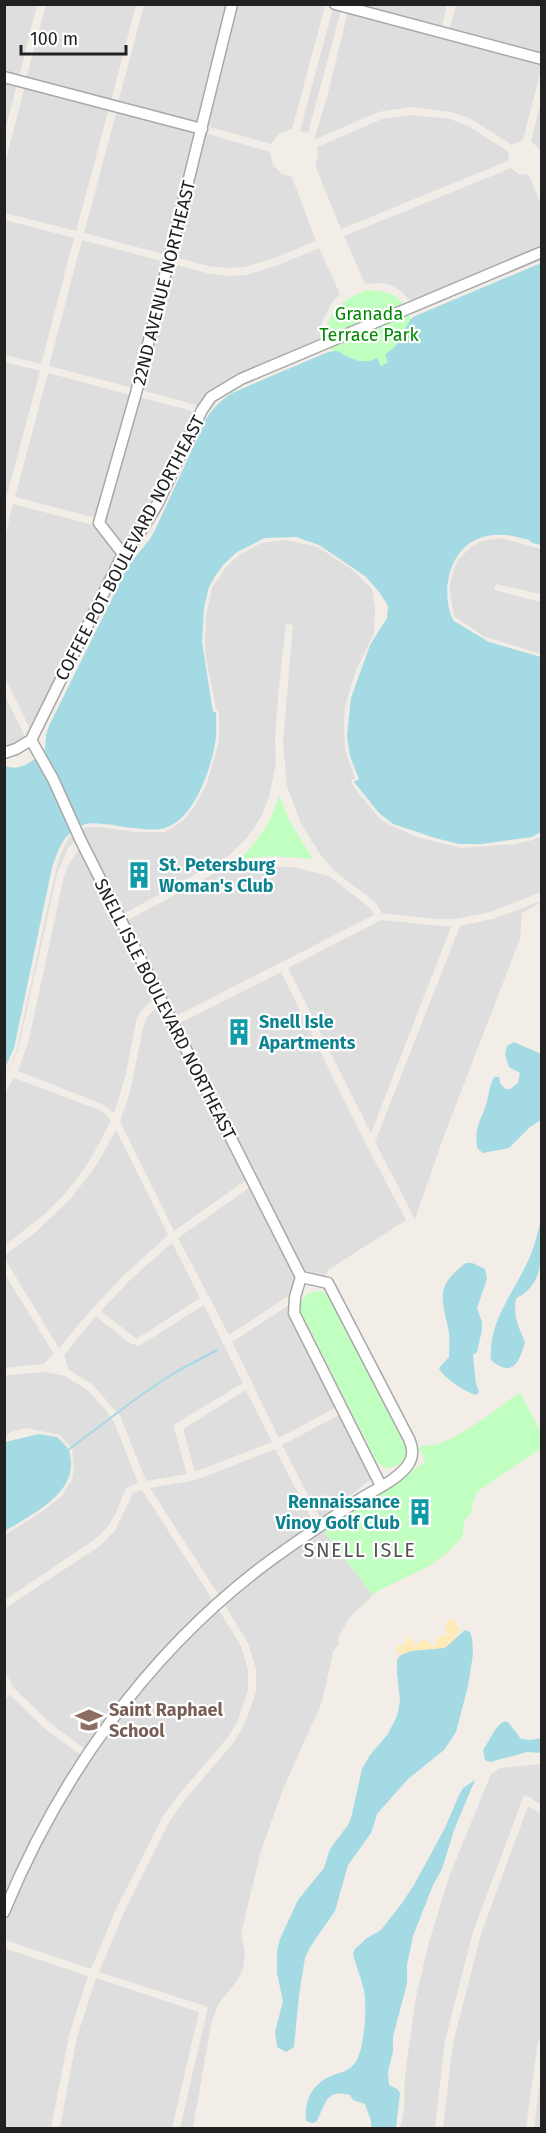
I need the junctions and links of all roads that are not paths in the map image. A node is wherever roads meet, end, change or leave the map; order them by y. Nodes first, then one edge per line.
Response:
1 (232, 4) edge
2 (335, 4) edge
3 (542, 59) edge
4 (4, 77) edge
5 (202, 129) junction
6 (542, 252) edge
7 (123, 554) junction
8 (31, 740) junction
9 (4, 753) edge
10 (301, 1277) junction
11 (381, 1486) junction
12 (4, 1911) edge

1 - 5 street, 22ND AVENUE NORTHEAST
2 - 3 street
4 - 5 street
5 - 7 street, 22ND AVENUE NORTHEAST
6 - 7 street, COFFEE POT BOULEVARD NORTHEAST
7 - 8 street, COFFEE POT BOULEVARD NORTHEAST
8 - 9 street
8 - 10 street, SNELL ISLE BOULEVARD NORTHEAST
10 - 11 street
10 - 11 street
11 - 12 street

